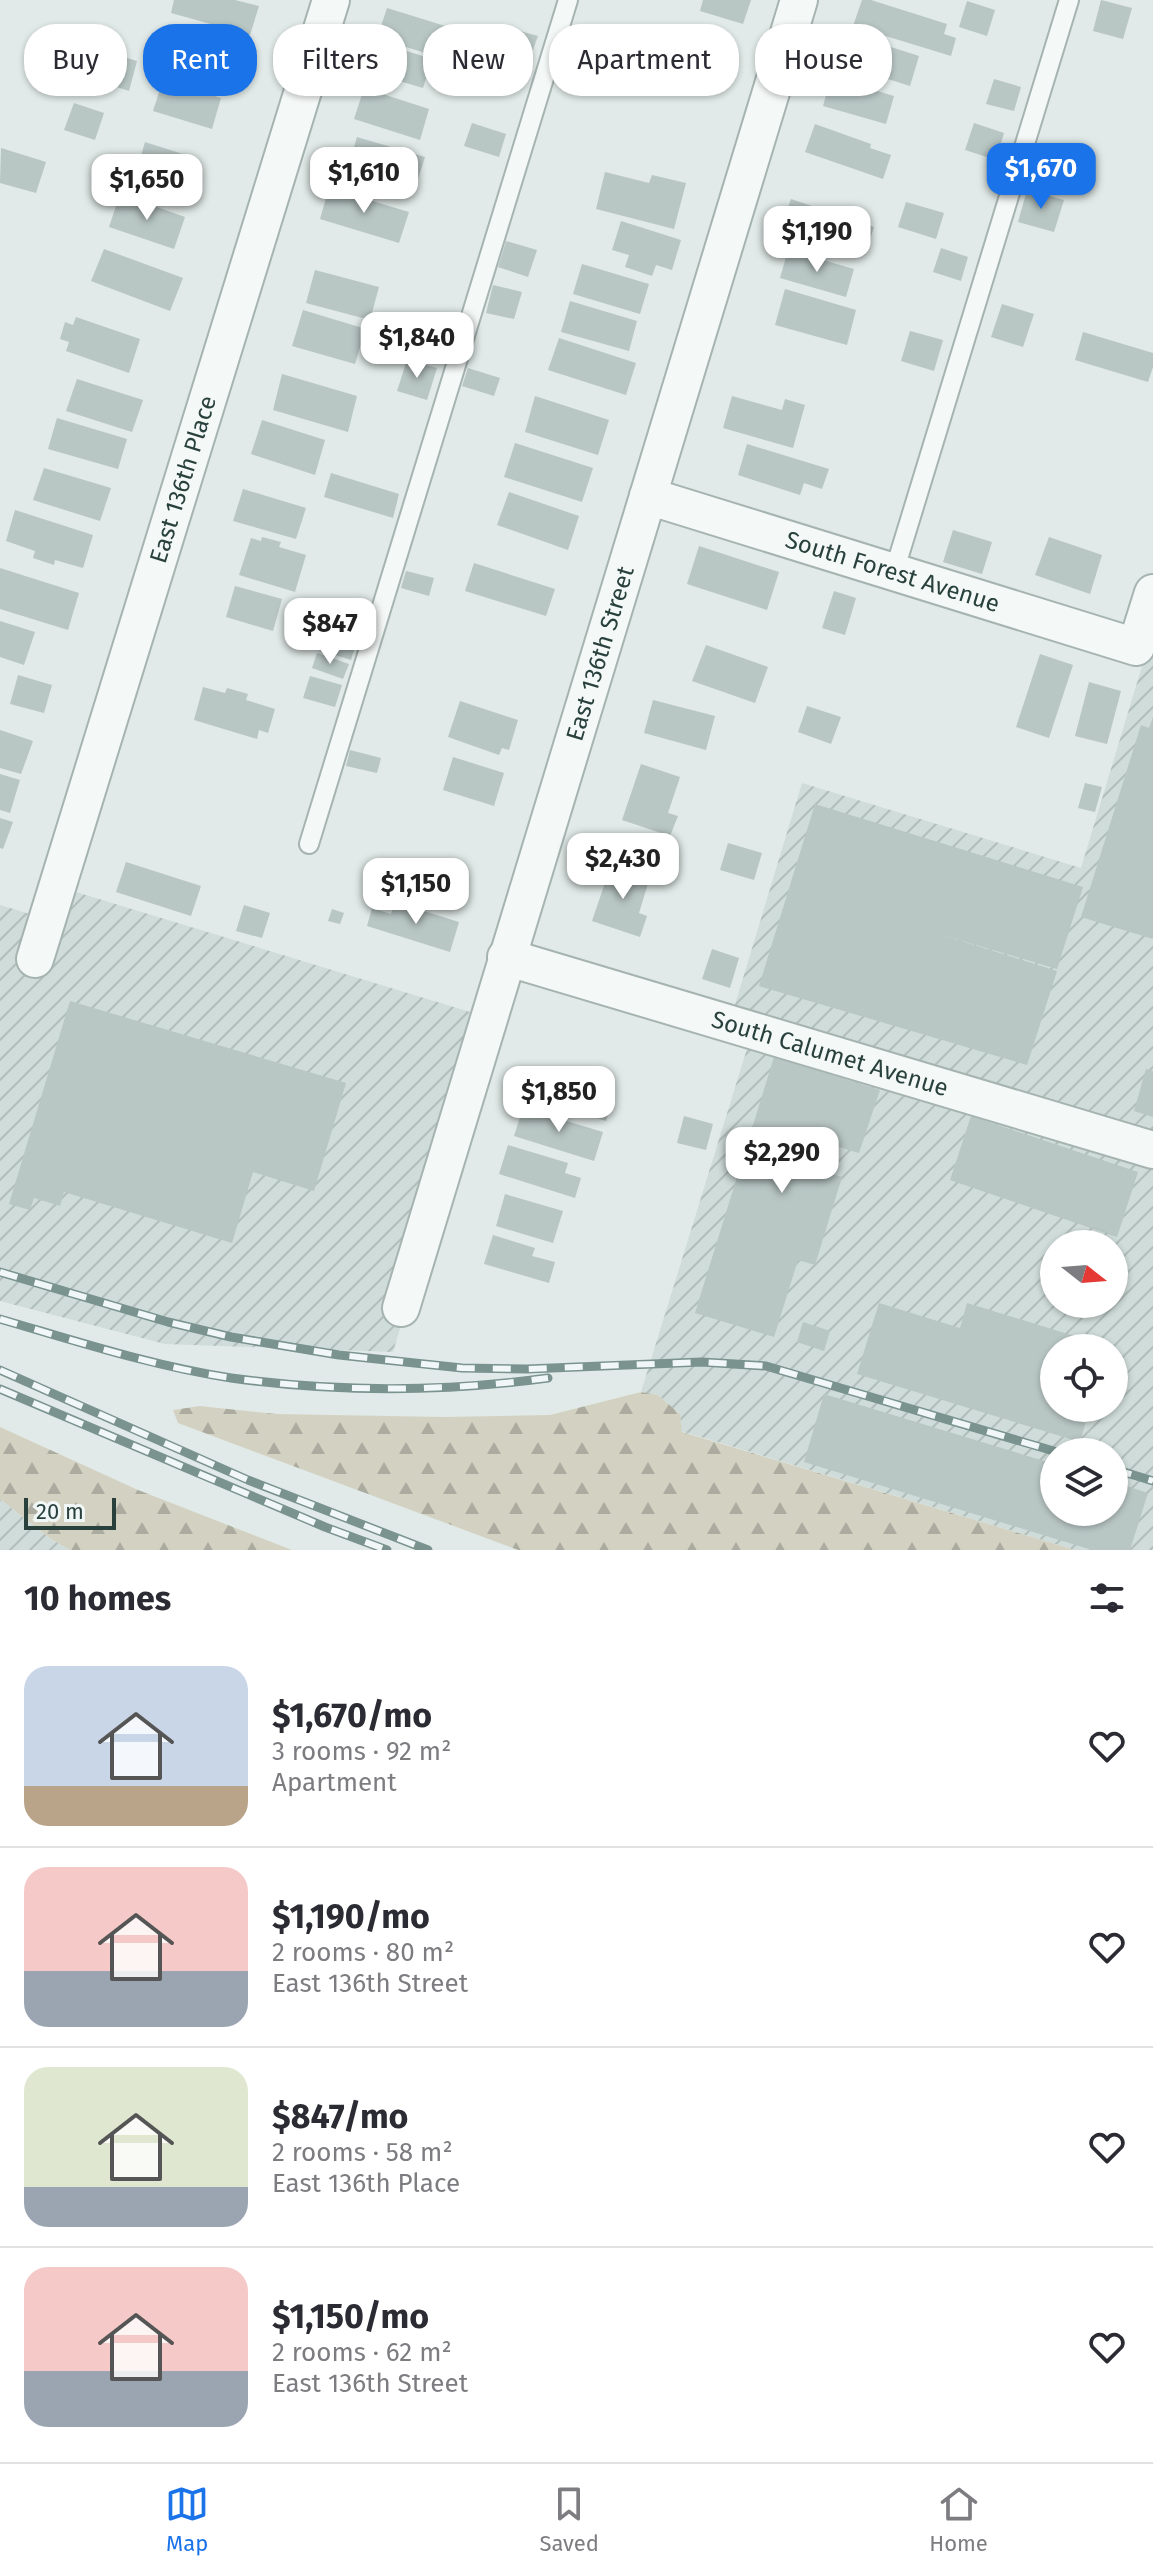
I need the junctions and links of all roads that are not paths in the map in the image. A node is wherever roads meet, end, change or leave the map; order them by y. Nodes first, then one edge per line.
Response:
1 (331, 0) edge
2 (568, 0) edge
3 (799, 0) edge
4 (1069, 0) edge
5 (648, 496) junction
6 (894, 572) junction
7 (1153, 593) edge
8 (309, 844) dead end
9 (506, 957) junction
10 (35, 959) dead end
11 (1153, 1150) edge
12 (401, 1308) dead end

1 - 10 street, East 136th Place
2 - 8 lane
3 - 5 street, East 136th Street
4 - 6 lane
5 - 6 street, South Forest Avenue
5 - 9 street, East 136th Street
6 - 7 street, South Forest Avenue
9 - 11 street, South Calumet Avenue
9 - 12 street, East 136th Street

